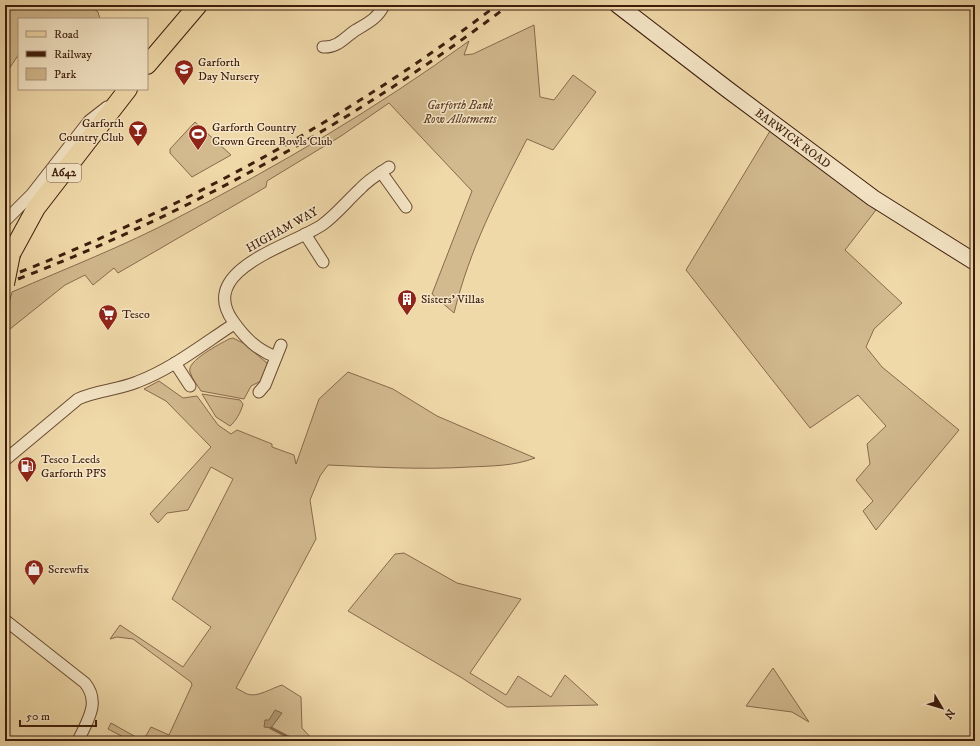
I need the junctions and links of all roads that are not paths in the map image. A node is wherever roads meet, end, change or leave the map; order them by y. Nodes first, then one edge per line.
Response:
1 (198, 5) edge
2 (384, 5) edge
3 (618, 5) edge
4 (323, 47) dead end
5 (148, 64) edge
6 (125, 92) edge
7 (406, 206) dead end
8 (5, 221) edge
9 (305, 234) junction
10 (323, 262) dead end
11 (975, 262) edge
12 (5, 284) edge
13 (234, 324) junction
14 (281, 346) dead end
15 (276, 358) junction
16 (175, 363) junction
17 (190, 386) dead end
18 (259, 392) dead end
19 (5, 460) edge
20 (5, 620) edge
21 (78, 741) edge

1 - 5 main road
2 - 4 street
3 - 11 street, BARWICK ROAD
6 - 8 street
6 - 12 main road, A642, bridge
7 - 9 street, HIGHAM WAY
9 - 10 street
9 - 13 street, HIGHAM WAY
13 - 15 street, HIGHAM WAY
13 - 16 street
14 - 15 street
15 - 18 street
16 - 17 street
16 - 19 street
20 - 21 street

